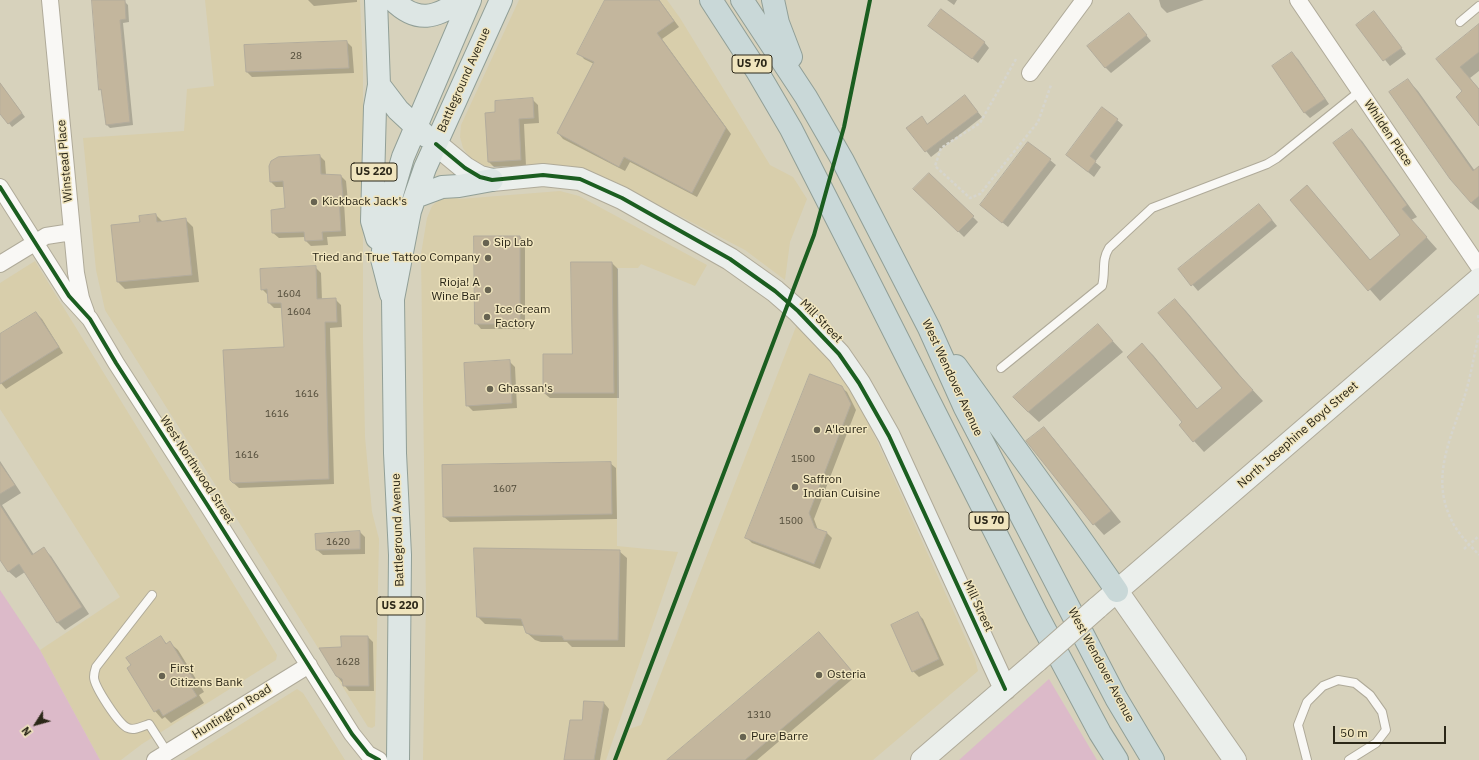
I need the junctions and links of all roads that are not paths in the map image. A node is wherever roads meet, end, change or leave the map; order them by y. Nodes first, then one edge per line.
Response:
1 (50, 0) edge
2 (376, 0) edge
3 (393, 0) edge
4 (462, 0) edge
5 (470, 0) edge
6 (500, 0) edge
7 (711, 0) edge
8 (742, 0) edge
9 (773, 0) edge
10 (1084, 0) edge
11 (1298, 0) edge
12 (1479, 6) edge
13 (1460, 22) dead end
14 (1030, 73) dead end
15 (379, 85) junction
16 (1360, 91) junction
17 (806, 97) junction
18 (416, 128) junction
19 (436, 144) junction
20 (492, 180) junction
21 (0, 187) edge
22 (415, 197) junction
23 (72, 232) junction
24 (35, 242) junction
25 (382, 259) junction
26 (0, 264) edge
27 (1479, 267) edge
28 (1479, 279) edge
29 (393, 299) junction
30 (90, 319) junction
31 (929, 328) junction
32 (1001, 368) dead end
33 (1117, 591) junction
34 (152, 595) dead end
35 (309, 666) junction
36 (1005, 689) junction
37 (161, 757) edge
38 (379, 760) edge
39 (398, 760) edge
40 (922, 760) edge
41 (1117, 760) edge
42 (1153, 760) edge
43 (1234, 760) edge
44 (1307, 760) edge
45 (1349, 760) edge

1 - 23 street, Winstead Place
2 - 15 main road, US 220
3 - 4 main road
5 - 18 main road, Battleground Avenue
6 - 19 main road, Battleground Avenue / US 220
7 - 41 highway, US 70
8 - 17 highway, West Wendover Avenue / US 70
9 - 17 highway
10 - 14 street
11 - 16 street, Whilden Place
12 - 13 lane
15 - 18 main road
15 - 25 main road, US 220
16 - 27 street, Whilden Place
16 - 32 lane
17 - 31 highway, West Wendover Avenue / US 70
18 - 19 main road
18 - 25 main road, Battleground Avenue
19 - 20 main road, Mill Street
19 - 22 main road, Battleground Avenue / US 220
20 - 22 main road
20 - 36 main road, Mill Street
21 - 24 street, West Northwood Street
22 - 29 main road, Battleground Avenue / US 220
23 - 24 street
23 - 30 street, Winstead Place
24 - 26 street
24 - 30 street, West Northwood Street
25 - 29 main road, Battleground Avenue / US 220
28 - 33 main road, North Josephine Boyd Street
29 - 39 main road, Battleground Avenue / US 220
30 - 35 street, West Northwood Street
31 - 33 highway
31 - 42 highway, West Wendover Avenue / US 70
33 - 36 main road, North Josephine Boyd Street, bridge
33 - 43 main road
34 - 37 lane
35 - 37 street, Huntington Road
35 - 38 street, West Northwood Street
36 - 40 main road, North Josephine Boyd Street
44 - 45 lane

